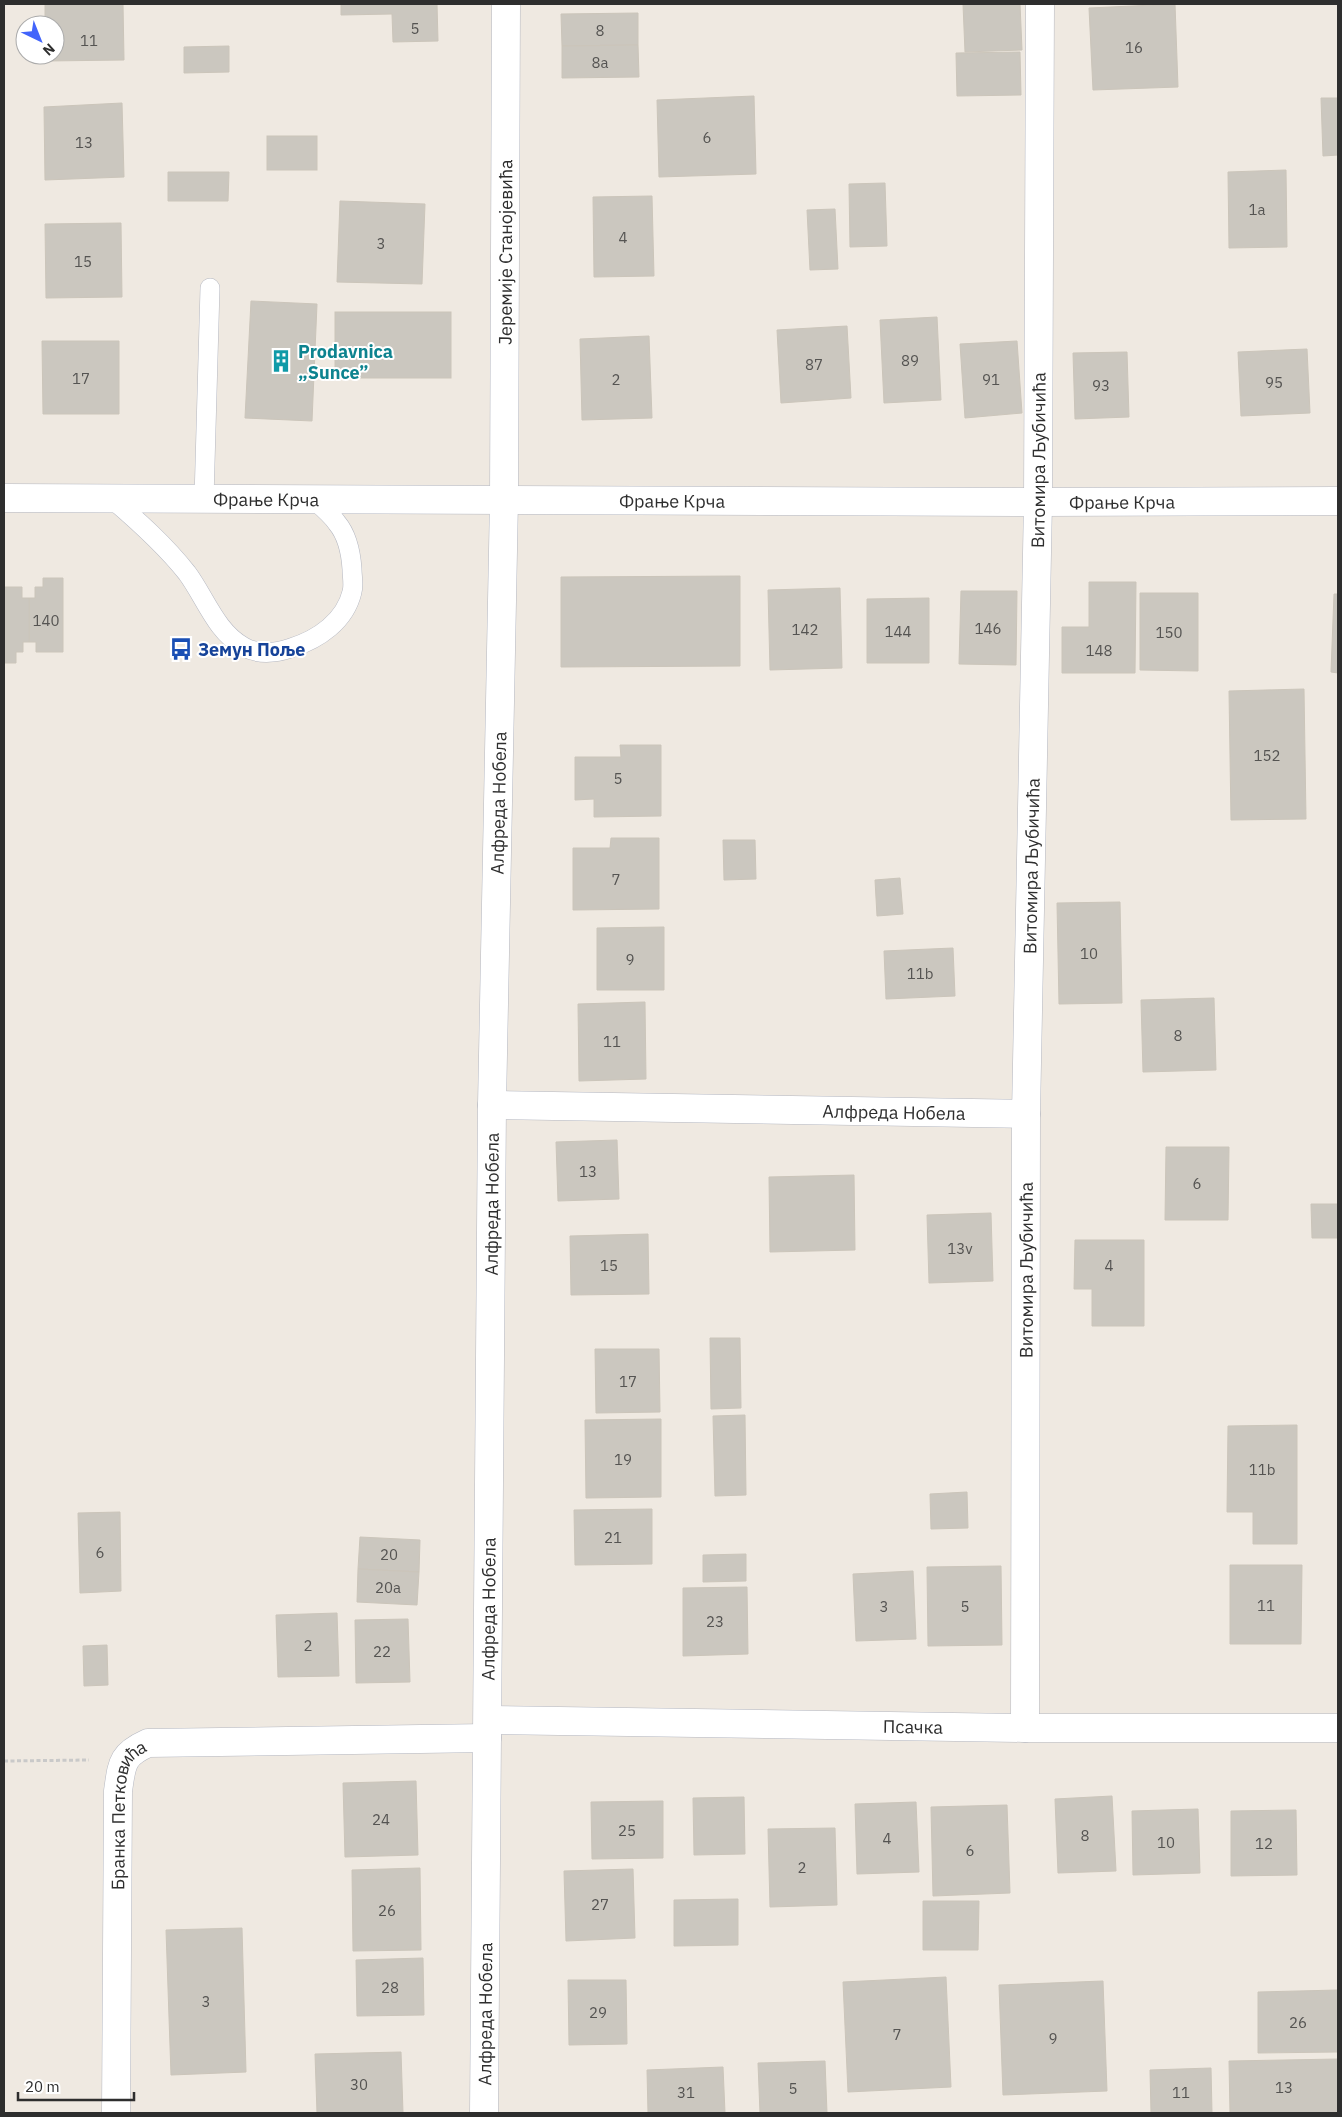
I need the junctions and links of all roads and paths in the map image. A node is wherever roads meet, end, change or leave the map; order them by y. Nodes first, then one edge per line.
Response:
1 (506, 4) edge
2 (1040, 4) edge
3 (210, 288) dead end
4 (4, 498) edge
5 (111, 498) junction
6 (204, 498) junction
7 (313, 499) junction
8 (504, 500) junction
9 (1338, 501) edge
10 (1038, 502) junction
11 (492, 1105) junction
12 (1026, 1114) junction
13 (1025, 1728) junction
14 (1338, 1728) edge
15 (488, 1729) junction
16 (124, 1760) junction
17 (4, 1761) edge
18 (116, 2113) edge
19 (484, 2113) edge

1 - 8 street, Јеремије Станојевића
2 - 10 street, Витомира Љубичића
3 - 6 lane
4 - 5 street, Фрање Крча
5 - 6 street, Фрање Крча
5 - 7 lane
6 - 7 street, Фрање Крча
7 - 8 street, Фрање Крча
8 - 10 street, Фрање Крча
8 - 11 street, Алфреда Нобела
9 - 10 street, Фрање Крча
10 - 12 street, Витомира Љубичића
11 - 12 street, Алфреда Нобела
11 - 15 street, Алфреда Нобела
12 - 13 street, Витомира Љубичића
13 - 14 street, Псачка
13 - 15 street, Псачка
15 - 16 street, Бранка Петковића
15 - 19 street, Алфреда Нобела
16 - 17 path
16 - 18 street, Бранка Петковића

